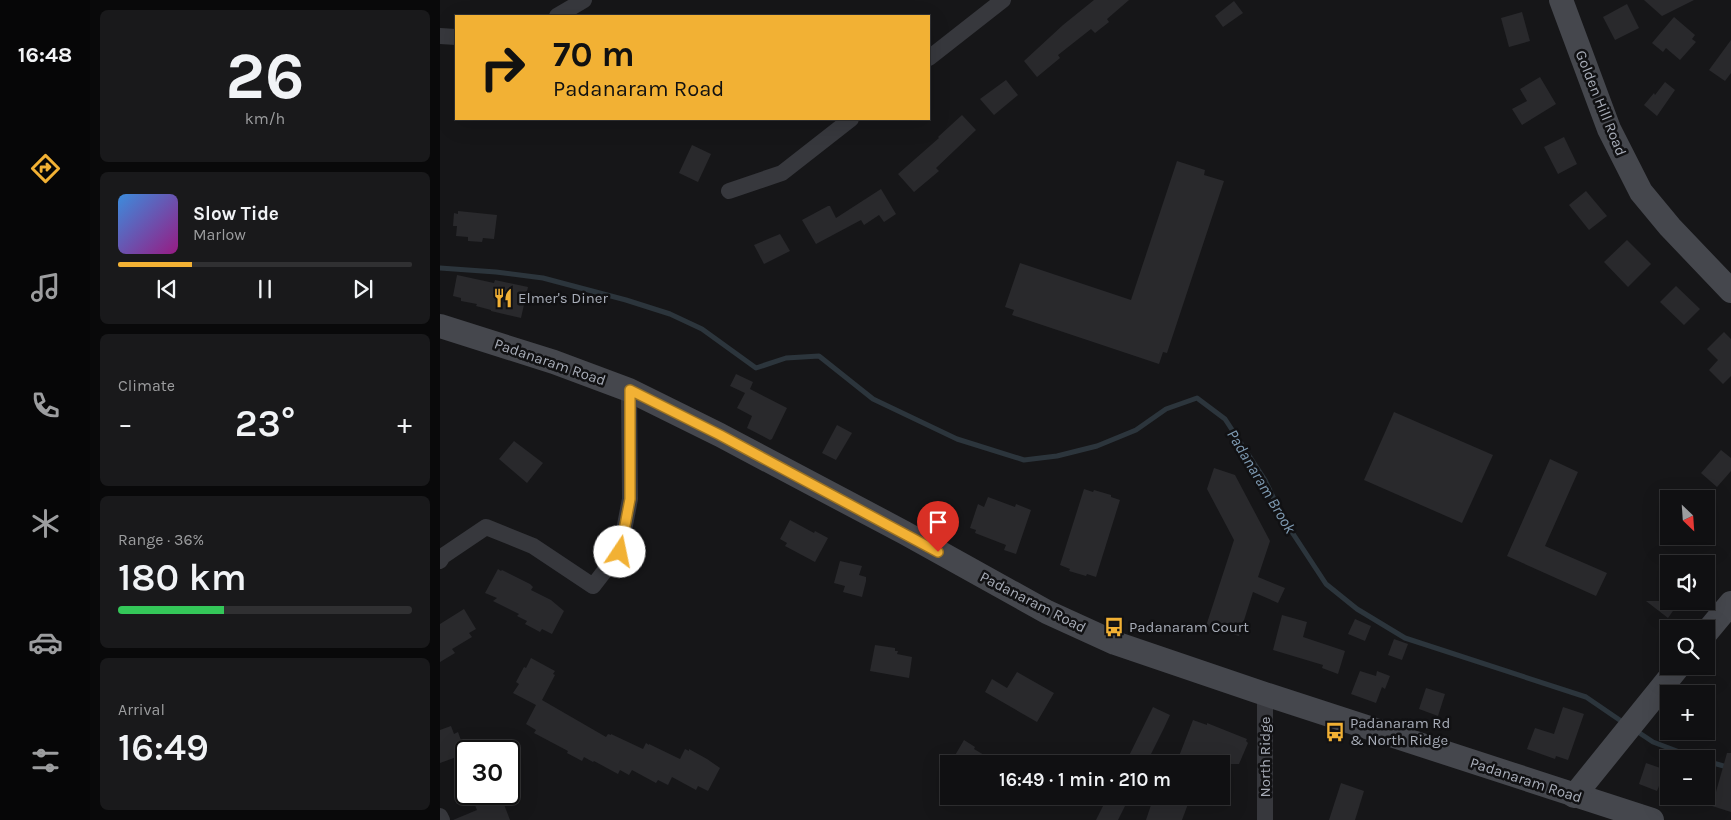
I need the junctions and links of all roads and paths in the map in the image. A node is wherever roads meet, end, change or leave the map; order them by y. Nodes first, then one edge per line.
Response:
1 (584, 0) edge
2 (1003, 0) edge
3 (1561, 0) edge
4 (559, 15) edge
5 (440, 36) edge
6 (455, 37) edge
7 (930, 57) edge
8 (850, 120) edge
9 (729, 191) dead end
10 (1731, 291) edge
11 (440, 326) edge
12 (630, 390) junction
13 (440, 561) edge
14 (1731, 603) edge
15 (1715, 622) edge
16 (1672, 675) edge
17 (1265, 694) junction
18 (1574, 796) junction
19 (440, 816) edge
20 (442, 820) edge
21 (1265, 820) edge
22 (1652, 820) edge

1 - 4 street
2 - 7 street
3 - 10 main road, Golden Hill Road
5 - 6 street
8 - 9 street
11 - 12 main road, Padanaram Road
12 - 13 street
12 - 17 main road, Padanaram Road
14 - 15 main road
16 - 18 main road
17 - 18 main road, Padanaram Road
17 - 21 street, North Ridge
18 - 22 main road, Padanaram Road
19 - 20 street

